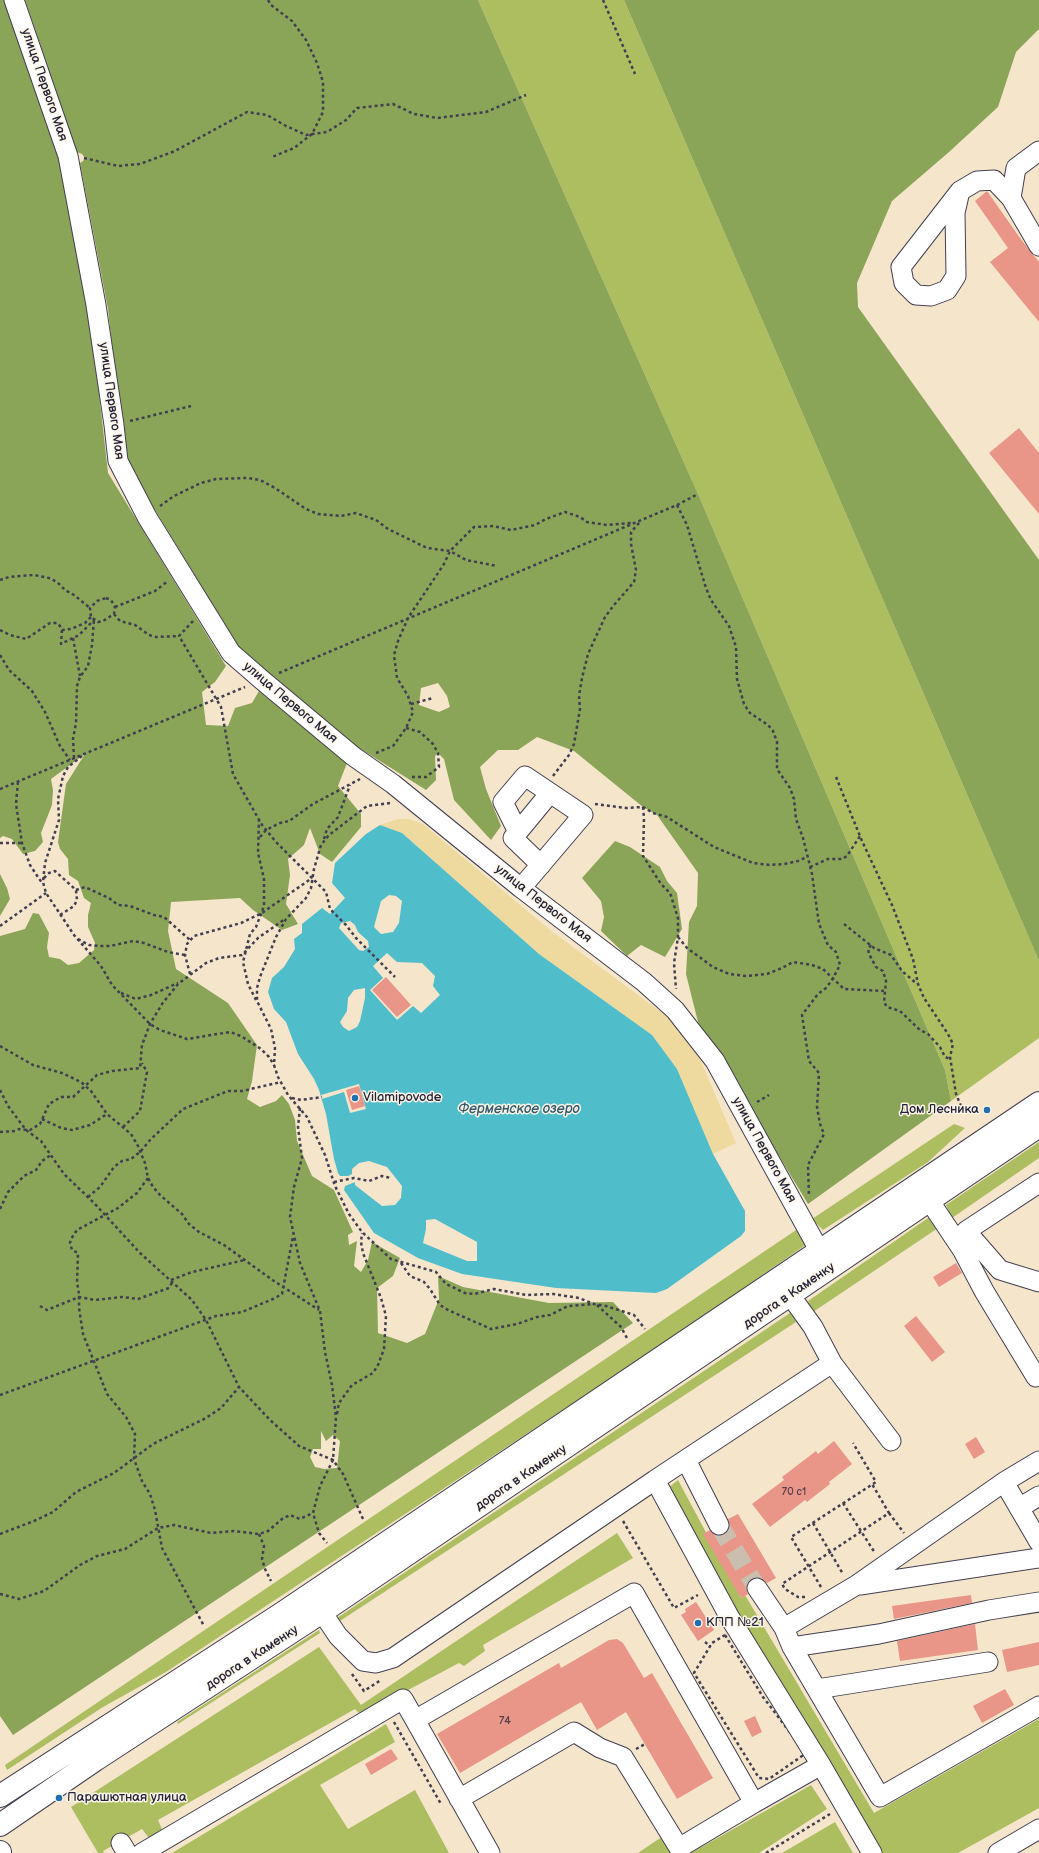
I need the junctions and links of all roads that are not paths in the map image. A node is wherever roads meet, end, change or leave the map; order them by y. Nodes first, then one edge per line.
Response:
1 (14, 0) edge
2 (1039, 151) edge
3 (960, 191) junction
4 (1011, 198) junction
5 (1039, 246) edge
6 (550, 793) junction
7 (518, 832) junction
8 (541, 865) junction
9 (521, 888) junction
10 (1039, 1102) edge
11 (1039, 1126) edge
12 (1039, 1183) edge
13 (929, 1200) junction
14 (819, 1250) junction
15 (1039, 1282) edge
16 (790, 1295) junction
17 (832, 1363) junction
18 (1036, 1377) dead end
19 (891, 1441) dead end
20 (686, 1460) junction
21 (1039, 1461) edge
22 (655, 1480) junction
23 (1004, 1482) junction
24 (1039, 1496) edge
25 (1019, 1508) junction
26 (719, 1525) tunnel mouth
27 (1037, 1535) edge
28 (1039, 1558) edge
29 (855, 1586) junction
30 (757, 1588) tunnel mouth
31 (1039, 1602) edge
32 (322, 1612) junction
33 (784, 1628) junction
34 (792, 1647) junction
35 (988, 1662) dead end
36 (817, 1689) junction
37 (1039, 1706) edge
38 (415, 1720) junction
39 (821, 1765) junction
40 (0, 1796) edge
41 (451, 1802) junction
42 (754, 1803) junction
43 (0, 1825) edge
44 (1039, 1829) edge
45 (142, 1853) edge
46 (490, 1853) edge
47 (872, 1853) edge
48 (998, 1853) edge

1 - 9 street, улица Первого Мая
2 - 4 street
3 - 3 street
3 - 4 street
4 - 5 street
6 - 7 street
6 - 7 street
6 - 8 street
7 - 8 street
8 - 9 street
9 - 14 street, улица Первого Мая
10 - 14 main road, дорога в Каменку
11 - 13 main road, дорога в Каменку
12 - 15 street
13 - 16 main road, дорога в Каменку
13 - 18 street
14 - 40 main road, дорога в Каменку
16 - 17 street
16 - 32 main road, дорога в Каменку
17 - 19 street
17 - 20 street
20 - 22 street
20 - 26 street
21 - 23 street
22 - 32 street
22 - 39 street
23 - 25 street
23 - 29 street
24 - 25 street
25 - 27 street
28 - 29 street
29 - 33 street
30 - 33 street
31 - 34 street
32 - 43 main road, дорога в Каменку
33 - 34 street
34 - 36 street
35 - 36 street
36 - 37 street
38 - 41 street
38 - 42 street
38 - 45 street
39 - 42 street
39 - 47 street
41 - 42 street
41 - 46 street
44 - 48 street

